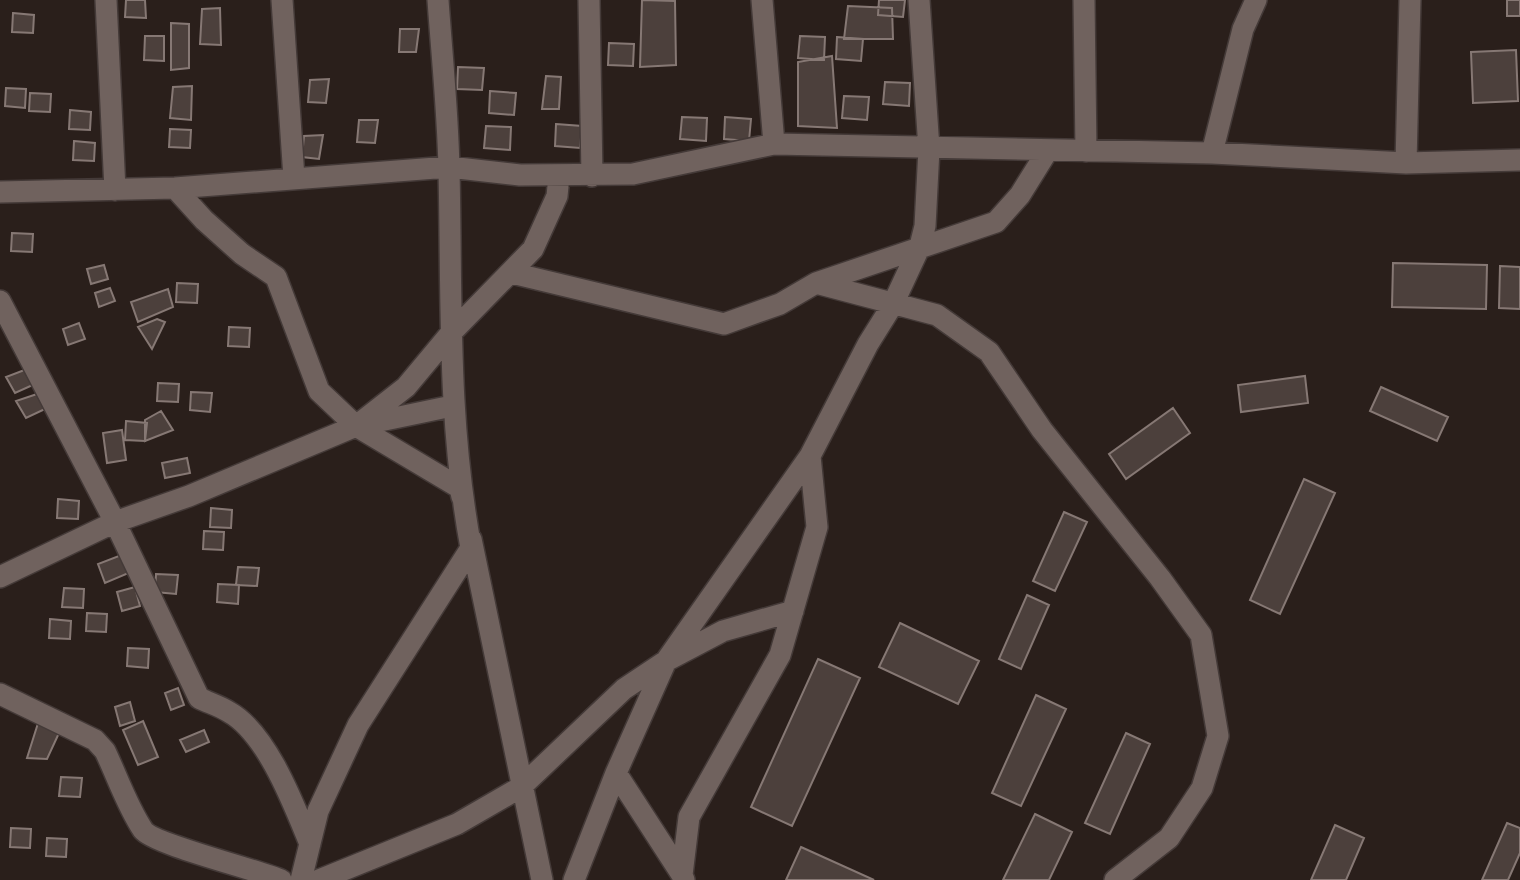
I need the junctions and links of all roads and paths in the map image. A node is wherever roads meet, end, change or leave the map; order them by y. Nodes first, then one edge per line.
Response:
1 (106, 0) edge
2 (282, 0) edge
3 (438, 0) edge
4 (589, 0) edge
5 (762, 0) edge
6 (919, 0) edge
7 (1084, 0) edge
8 (1256, 0) edge
9 (1410, 0) edge
10 (774, 144) junction
11 (929, 149) junction
12 (1048, 150) junction
13 (1086, 150) junction
14 (1212, 153) junction
15 (1520, 160) edge
16 (1406, 163) junction
17 (449, 167) junction
18 (559, 176) junction
19 (592, 176) junction
20 (294, 178) junction
21 (175, 188) junction
22 (114, 190) junction
23 (0, 191) edge
24 (920, 246) junction
25 (512, 273) junction
26 (816, 284) junction
27 (0, 301) edge
28 (893, 304) junction
29 (451, 333) junction
30 (452, 406) junction
31 (356, 426) junction
32 (810, 456) junction
33 (460, 488) junction
34 (115, 522) junction
35 (0, 577) edge
36 (793, 611) junction
37 (666, 661) junction
38 (0, 694) edge
39 (616, 773) junction
40 (522, 787) junction
41 (310, 844) junction
42 (683, 877) edge
43 (281, 880) edge
44 (301, 880) edge
45 (319, 880) edge
46 (542, 880) edge
47 (574, 880) edge
48 (1115, 880) edge

1 - 22 street
2 - 20 street
3 - 17 street
4 - 19 street
5 - 10 street
6 - 11 street
7 - 13 street
8 - 14 street
9 - 16 street
10 - 11 street
10 - 19 street
11 - 12 street
11 - 24 street
12 - 13 street
12 - 24 street
13 - 14 street
14 - 16 street
15 - 16 street
17 - 18 street
17 - 20 street
17 - 29 street
18 - 19 street
18 - 25 street
20 - 21 street
21 - 22 street
21 - 31 street
22 - 23 street
24 - 26 street
24 - 28 street
25 - 26 street
25 - 29 street
26 - 28 street
27 - 34 street
28 - 32 street
28 - 48 street
29 - 30 street
29 - 31 street
30 - 31 street
30 - 33 street
31 - 33 street
31 - 34 street
32 - 36 street
32 - 37 street
33 - 40 street
33 - 41 street
34 - 35 street
34 - 41 street
36 - 37 street
36 - 42 street
37 - 39 street
37 - 40 street
38 - 43 street
39 - 42 street
39 - 47 street
40 - 45 street
40 - 46 street
41 - 44 street

